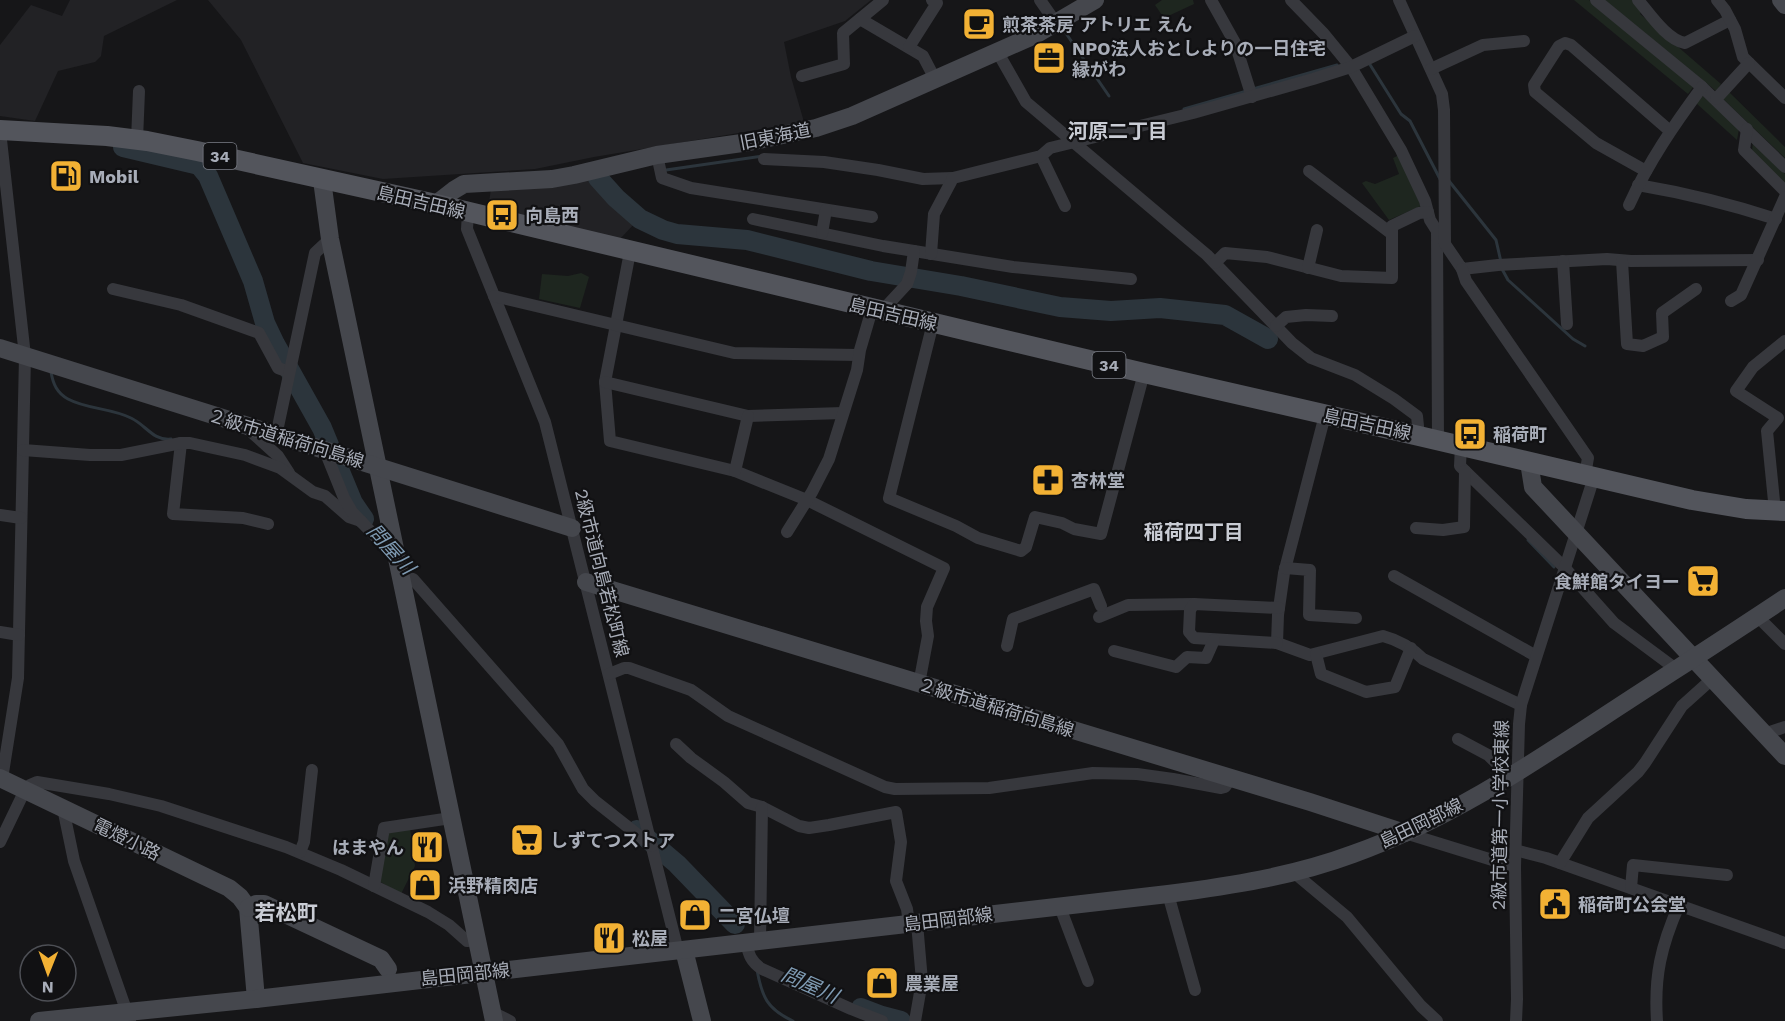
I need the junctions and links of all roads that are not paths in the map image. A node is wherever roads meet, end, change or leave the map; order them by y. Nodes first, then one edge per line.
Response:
1 (883, 0) edge
2 (932, 0) edge
3 (1040, 0) edge
4 (1095, 0) edge
5 (1211, 0) edge
6 (1291, 0) edge
7 (1399, 0) edge
8 (1596, 0) edge
9 (1638, 0) edge
10 (1717, 0) edge
11 (1781, 0) edge
12 (1785, 5) edge
13 (860, 19) junction
14 (1730, 20) junction
15 (1056, 23) junction
16 (1415, 36) junction
17 (1524, 41) dead end
18 (909, 47) junction
19 (998, 51) junction
20 (1749, 63) junction
21 (1351, 67) junction
22 (1431, 69) junction
23 (802, 76) dead end
24 (935, 79) junction
25 (1702, 87) junction
26 (139, 91) dead end
27 (1252, 97) junction
28 (1785, 98) edge
29 (1716, 99) junction
30 (1746, 129) junction
31 (0, 130) edge
32 (1670, 131) junction
33 (137, 140) junction
34 (1074, 144) junction
35 (657, 155) junction
36 (1041, 156) junction
37 (764, 159) dead end
38 (1785, 168) edge
39 (1309, 171) dead end
40 (1646, 171) junction
41 (953, 178) junction
42 (322, 180) junction
43 (1638, 185) junction
44 (1785, 191) edge
45 (1785, 197) edge
46 (436, 204) junction
47 (1629, 205) dead end
48 (1065, 206) dead end
49 (826, 210) junction
50 (1428, 212) junction
51 (468, 213) junction
52 (872, 217) dead end
53 (753, 219) dead end
54 (1776, 219) junction
55 (1317, 230) dead end
56 (822, 233) junction
57 (1392, 234) junction
58 (330, 239) junction
59 (1441, 239) junction
60 (914, 251) junction
61 (630, 252) junction
62 (931, 254) junction
63 (1758, 260) junction
64 (1563, 261) junction
65 (1622, 261) junction
66 (1215, 263) junction
67 (1308, 268) junction
68 (1462, 269) junction
69 (1131, 279) dead end
70 (113, 289) dead end
71 (1696, 289) dead end
72 (494, 296) junction
73 (1731, 301) dead end
74 (877, 310) junction
75 (1332, 316) dead end
76 (933, 323) junction
77 (1567, 324) dead end
78 (616, 325) junction
79 (1276, 326) junction
80 (1785, 340) edge
81 (0, 348) edge
82 (859, 355) junction
83 (25, 356) junction
84 (289, 372) junction
85 (1144, 373) junction
86 (605, 382) junction
87 (843, 413) junction
88 (1325, 415) junction
89 (748, 416) junction
90 (246, 426) junction
91 (276, 436) junction
92 (1428, 438) junction
93 (181, 443) junction
94 (1461, 445) junction
95 (23, 450) junction
96 (325, 450) junction
97 (1529, 462) junction
98 (378, 467) junction
99 (735, 471) junction
100 (1465, 471) junction
101 (291, 476) junction
102 (1589, 476) junction
103 (807, 500) junction
104 (1780, 511) edge
105 (0, 515) edge
106 (21, 518) junction
107 (361, 521) junction
108 (268, 524) dead end
109 (572, 528) junction
110 (1416, 528) dead end
111 (787, 532) dead end
112 (392, 534) junction
113 (1575, 534) junction
114 (1564, 567) junction
115 (1285, 568) junction
116 (401, 576) junction
117 (1394, 576) dead end
118 (586, 582) junction
119 (1785, 598) edge
120 (1194, 604) junction
121 (1279, 608) junction
122 (1757, 616) junction
123 (1356, 618) dead end
124 (0, 632) edge
125 (19, 635) junction
126 (1214, 640) junction
127 (1277, 643) junction
128 (1785, 644) edge
129 (1007, 646) dead end
130 (1411, 648) junction
131 (1114, 651) dead end
132 (1316, 654) junction
133 (1536, 656) junction
134 (1693, 659) junction
135 (1677, 669) junction
136 (609, 674) junction
137 (1712, 679) junction
138 (919, 684) junction
139 (1521, 705) junction
140 (1785, 727) edge
141 (1764, 734) junction
142 (4, 736) edge
143 (1458, 739) dead end
144 (676, 744) dead end
145 (1785, 756) edge
146 (312, 770) dead end
147 (1514, 775) junction
148 (1231, 778) junction
149 (1, 779) edge
150 (26, 790) junction
151 (762, 807) junction
152 (63, 808) junction
153 (451, 819) junction
154 (1405, 833) junction
155 (0, 842) edge
156 (652, 846) junction
157 (1515, 850) junction
158 (300, 852) junction
159 (1560, 862) junction
160 (1515, 867) junction
161 (1292, 872) junction
162 (1726, 875) dead end
163 (374, 886) junction
164 (1631, 888) junction
165 (1168, 894) junction
166 (1679, 905) junction
167 (1060, 906) junction
168 (248, 908) junction
169 (913, 924) junction
170 (477, 939) junction
171 (753, 942) junction
172 (1785, 943) edge
173 (681, 950) junction
174 (388, 969) dead end
175 (483, 972) junction
176 (1088, 981) dead end
177 (1195, 990) dead end
178 (256, 999) junction
179 (128, 1016) edge
180 (493, 1017) edge
181 (39, 1021) edge
182 (510, 1021) edge
183 (702, 1021) edge
184 (882, 1021) edge
185 (915, 1021) edge
186 (1437, 1021) edge
187 (1516, 1021) edge
188 (1657, 1021) edge

1 - 13 street
2 - 18 street
3 - 15 street
4 - 15 street, 旧東海道
5 - 27 street
6 - 21 street
7 - 16 street
8 - 25 street
9 - 14 street
10 - 14 street
11 - 12 street
13 - 18 street
13 - 23 street
14 - 20 street
15 - 19 street, 旧東海道
16 - 21 street
16 - 22 street
17 - 22 street
18 - 24 street
19 - 24 street, 旧東海道
19 - 34 street
20 - 28 street
20 - 29 street
21 - 27 street
21 - 50 street
22 - 59 street
24 - 35 street, 旧東海道
25 - 29 street
25 - 32 street
26 - 33 street
27 - 34 street
29 - 30 street
30 - 38 street
30 - 44 street
31 - 33 main road, 島田吉田線 / 34
31 - 83 street
32 - 40 street
32 - 40 street
33 - 42 main road, 島田吉田線 / 34
34 - 36 street
34 - 66 street
35 - 46 street, 旧東海道
35 - 49 street
36 - 41 street
36 - 48 street
37 - 41 street
39 - 57 street
40 - 43 street
41 - 62 street
42 - 46 main road, 島田吉田線 / 34
42 - 58 street
43 - 47 street
43 - 54 street
45 - 54 street
46 - 51 main road, 島田吉田線 / 34
49 - 52 street
49 - 56 street
50 - 57 street
50 - 59 street
51 - 61 main road, 島田吉田線 / 34
51 - 72 street, 2級市道向島若松町線
53 - 56 street
54 - 63 street
55 - 67 street
56 - 60 street
57 - 67 street
58 - 84 street
58 - 98 street
59 - 68 street
59 - 92 street
60 - 62 street
60 - 74 street
61 - 74 main road, 島田吉田線 / 34
61 - 78 street
62 - 69 street
63 - 65 street
63 - 73 street
64 - 65 street
64 - 68 street
64 - 77 street
65 - 71 street
66 - 67 street
66 - 79 street
68 - 102 street
70 - 84 street
72 - 78 street
72 - 109 street, 2級市道向島若松町線
74 - 76 main road, 島田吉田線 / 34
74 - 82 street
75 - 79 street
76 - 85 main road, 島田吉田線 / 34
76 - 85 street
78 - 82 street
78 - 86 street
79 - 92 street
80 - 104 street
81 - 83 street, ２級市道稲荷向島線
82 - 87 street
83 - 90 street, ２級市道稲荷向島線
83 - 95 street
84 - 91 street
85 - 88 main road, 島田吉田線 / 34
86 - 89 street
86 - 99 street
87 - 89 street
87 - 103 street
88 - 92 main road, 島田吉田線 / 34
88 - 115 street
89 - 99 street
90 - 91 street, ２級市道稲荷向島線
90 - 101 street
91 - 96 street, ２級市道稲荷向島線
92 - 94 main road, 島田吉田線 / 34
93 - 95 street
93 - 101 street
93 - 108 street
94 - 97 main road, 島田吉田線 / 34
94 - 100 street
95 - 106 street
96 - 98 street, ２級市道稲荷向島線
96 - 107 street
97 - 102 main road, 島田吉田線 / 34
97 - 113 street
98 - 109 street, ２級市道稲荷向島線
98 - 112 street
99 - 103 street
100 - 110 street
100 - 114 street
101 - 107 street
102 - 104 main road, 島田吉田線 / 34
102 - 113 street, 2級市道第一小学校東線
103 - 111 street
103 - 138 street
105 - 106 street
106 - 125 street
107 - 112 street
109 - 118 street, 2級市道向島若松町線
112 - 116 street
113 - 114 street, 2級市道第一小学校東線
113 - 134 street
114 - 133 street, 2級市道第一小学校東線
114 - 135 street
115 - 121 street
115 - 123 street
116 - 153 street
116 - 156 street
117 - 133 street
118 - 136 street, 2級市道向島若松町線
118 - 138 street, ２級市道稲荷向島線
119 - 122 street, 島田岡部線
120 - 121 street
120 - 126 street
120 - 129 street
121 - 127 street
122 - 128 street
122 - 134 street, 島田岡部線
124 - 125 street
125 - 142 street
126 - 127 street
126 - 131 street
127 - 132 street
130 - 132 street
130 - 132 street
130 - 139 street
133 - 139 street, 2級市道第一小学校東線
134 - 135 street, 島田岡部線
134 - 137 street
135 - 147 street, 島田岡部線
136 - 148 street
136 - 156 street, 2級市道向島若松町線
137 - 141 street
137 - 159 street
138 - 148 street, ２級市道稲荷向島線
139 - 147 street, 2級市道第一小学校東線
140 - 141 street
141 - 145 street
142 - 149 street
143 - 147 street
144 - 151 street
146 - 158 street
147 - 154 street, 島田岡部線
147 - 157 street, 2級市道第一小学校東線
148 - 154 street, ２級市道稲荷向島線
149 - 150 street, 電燈小路
150 - 152 street, 電燈小路
150 - 155 street
150 - 158 street
151 - 169 street
151 - 171 street
152 - 168 street, 電燈小路
152 - 179 street
153 - 163 street
153 - 170 street
154 - 160 street
154 - 161 street, 島田岡部線
156 - 173 street, 2級市道向島若松町線
157 - 159 street
157 - 160 street, 2級市道第一小学校東線
158 - 163 street
159 - 164 street
160 - 187 street, 2級市道第一小学校東線
161 - 165 street, 島田岡部線
161 - 186 street
162 - 164 street
163 - 170 street
164 - 166 street
165 - 167 street, 島田岡部線
165 - 177 street
166 - 172 street
166 - 188 street
167 - 169 street, 島田岡部線
167 - 176 street
168 - 174 street
168 - 178 street
169 - 171 street, 島田岡部線
169 - 185 street
170 - 175 street
171 - 173 street, 島田岡部線
171 - 184 street
173 - 175 street, 島田岡部線
173 - 183 street
175 - 178 street, 島田岡部線
175 - 180 street
178 - 179 street, 島田岡部線
179 - 181 street, 島田岡部線
180 - 182 street

